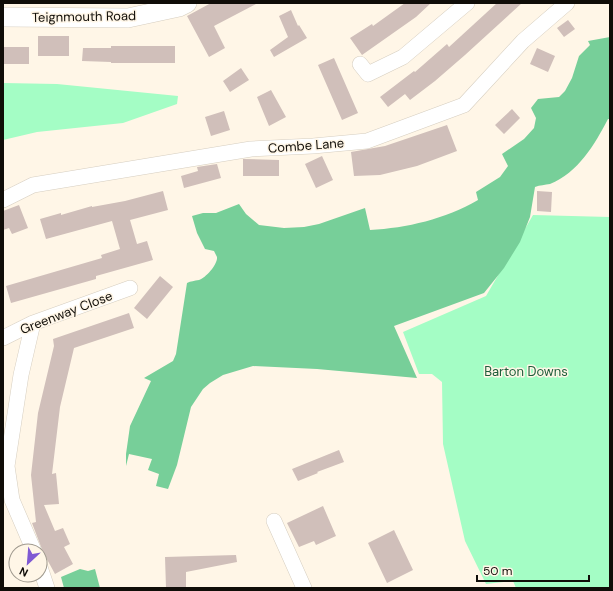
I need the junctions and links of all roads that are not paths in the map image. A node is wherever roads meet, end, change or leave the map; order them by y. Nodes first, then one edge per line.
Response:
1 (187, 3) edge
2 (468, 3) edge
3 (567, 3) edge
4 (3, 17) edge
5 (365, 75) dead end
6 (3, 200) edge
7 (130, 288) dead end
8 (33, 323) junction
9 (3, 338) edge
10 (274, 521) dead end
11 (31, 543) edge
12 (304, 588) edge

1 - 4 main road, Teignmouth Road
2 - 5 street
3 - 6 street, Combe Lane
7 - 8 street, Greenway Close
8 - 9 street, Greenway Close
8 - 11 street
10 - 12 street

